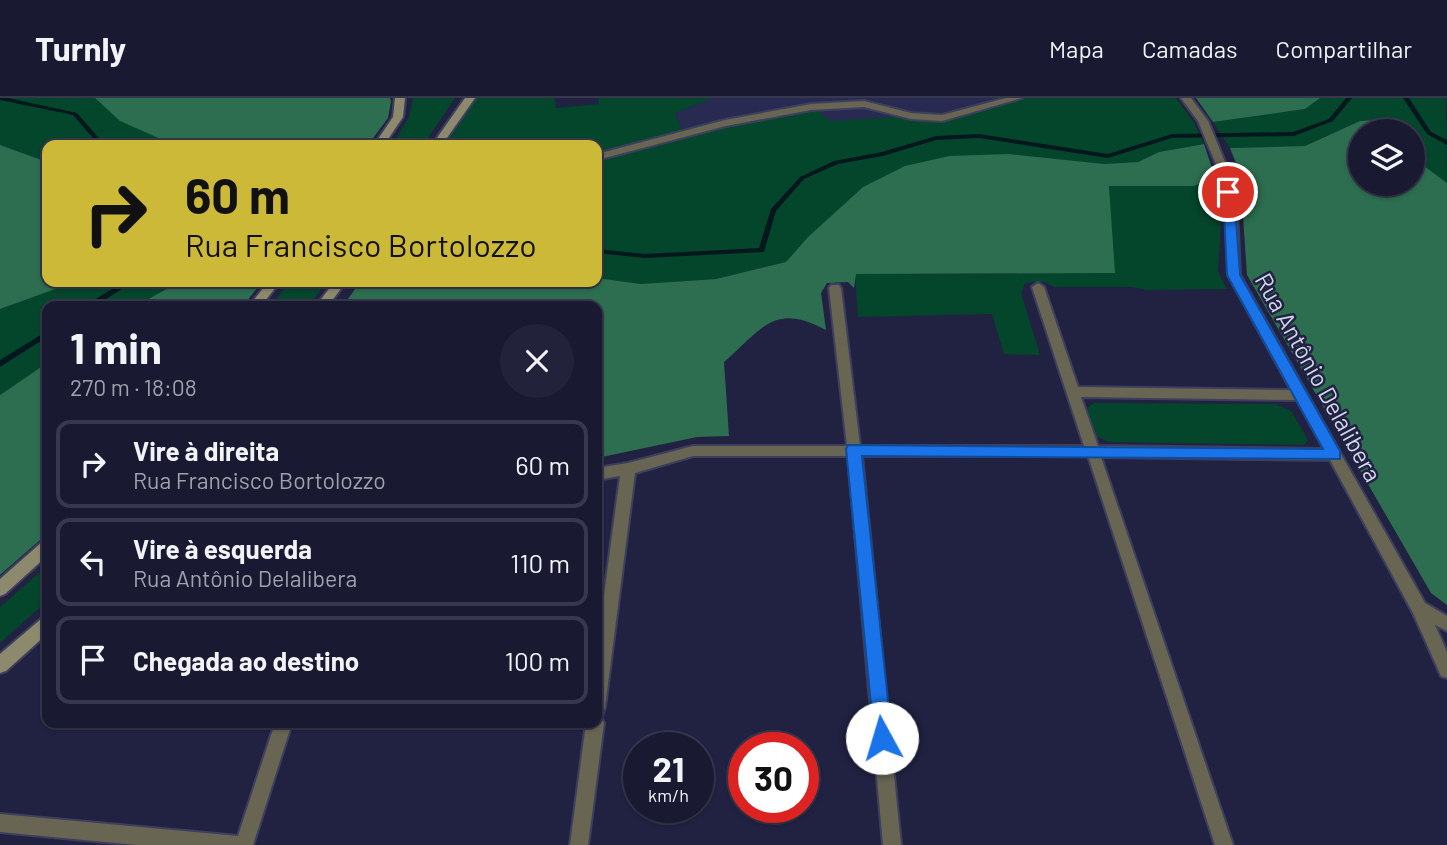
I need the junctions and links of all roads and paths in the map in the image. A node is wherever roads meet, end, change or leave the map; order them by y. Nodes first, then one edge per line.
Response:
1 (400, 98) edge
2 (470, 98) edge
3 (1017, 98) edge
4 (1186, 98) edge
5 (382, 140) edge
6 (441, 140) edge
7 (602, 156) edge
8 (270, 287) edge
9 (1038, 287) dead end
10 (835, 288) dead end
11 (259, 301) edge
12 (1073, 392) junction
13 (1299, 395) junction
14 (854, 449) junction
15 (1091, 451) junction
16 (1334, 455) junction
17 (628, 469) junction
18 (602, 473) edge
19 (42, 551) edge
20 (0, 589) edge
21 (1419, 608) junction
22 (1447, 624) edge
23 (42, 628) edge
24 (0, 665) edge
25 (602, 668) edge
26 (1447, 670) edge
27 (281, 728) edge
28 (594, 728) edge
29 (0, 823) edge
30 (237, 845) edge
31 (244, 845) edge
32 (579, 845) edge
33 (892, 845) edge
34 (1224, 845) edge

1 - 5 main road
2 - 6 main road
3 - 7 street
4 - 13 street, Rua Antônio Delalibera
8 - 11 main road
9 - 12 street
10 - 14 street
12 - 13 street
12 - 15 street
13 - 16 street, Rua Antônio Delalibera
14 - 15 street
14 - 17 street
14 - 33 street
15 - 16 street
15 - 34 street
16 - 21 street, Rua Antônio Delalibera
17 - 18 street
17 - 25 street
19 - 20 main road
21 - 22 street
21 - 26 street, Rua Antônio Delalibera
23 - 24 main road
27 - 31 street
28 - 32 street
29 - 30 street

